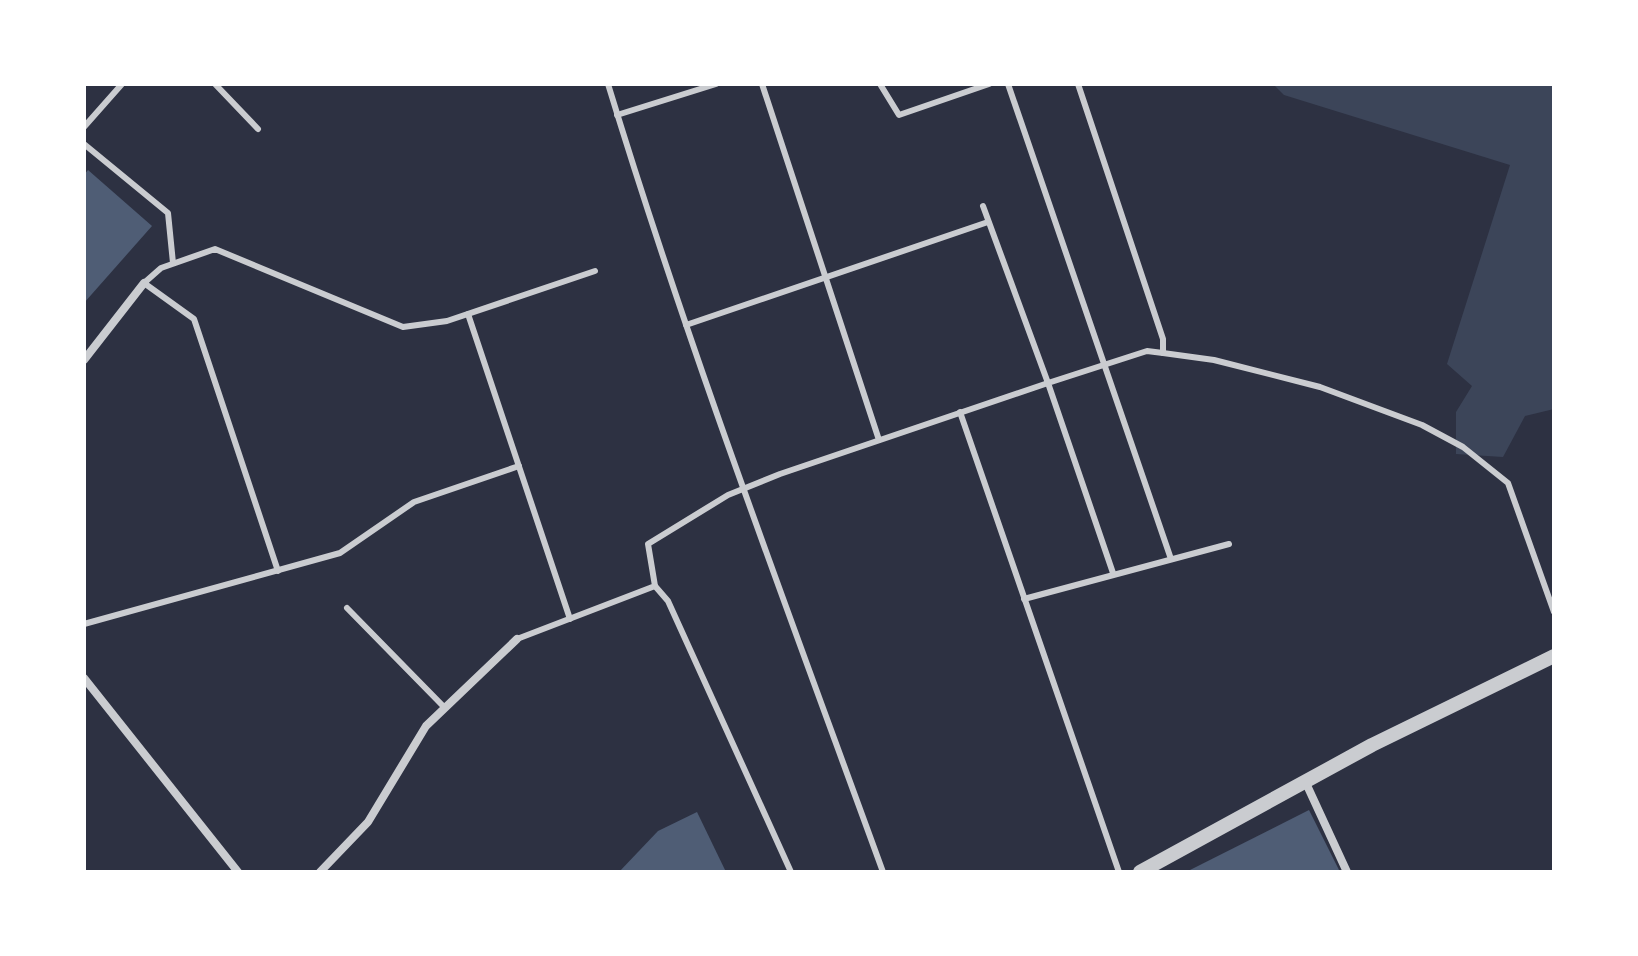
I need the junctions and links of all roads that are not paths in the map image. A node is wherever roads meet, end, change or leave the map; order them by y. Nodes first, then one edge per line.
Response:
1 (122, 84) edge
2 (215, 84) edge
3 (608, 84) edge
4 (716, 84) edge
5 (762, 84) edge
6 (880, 84) edge
7 (989, 84) edge
8 (1008, 84) edge
9 (1078, 84) edge
10 (617, 115) junction
11 (84, 127) edge
12 (258, 129) dead end
13 (85, 148) edge
14 (983, 206) dead end
15 (988, 222) junction
16 (173, 263) junction
17 (595, 271) dead end
18 (144, 283) junction
19 (468, 314) junction
20 (686, 325) junction
21 (1163, 353) junction
22 (84, 360) edge
23 (1104, 364) junction
24 (1048, 383) junction
25 (960, 412) junction
26 (879, 440) junction
27 (519, 466) junction
28 (743, 489) junction
29 (1229, 544) dead end
30 (1171, 559) junction
31 (278, 571) junction
32 (1113, 573) junction
33 (655, 586) junction
34 (1024, 599) junction
35 (347, 608) dead end
36 (1554, 612) edge
37 (570, 619) junction
38 (84, 624) edge
39 (517, 639) joint
40 (1554, 656) edge
41 (84, 679) edge
42 (445, 708) junction
43 (1305, 781) junction
44 (238, 872) edge
45 (320, 872) edge
46 (791, 872) edge
47 (883, 872) edge
48 (1119, 872) edge
49 (1140, 872) edge
50 (1347, 872) edge

1 - 11 lane
2 - 12 lane
3 - 10 lane
4 - 10 lane
5 - 26 lane
6 - 7 lane
8 - 23 lane
9 - 21 lane
10 - 20 lane
13 - 16 lane
14 - 15 lane
15 - 20 lane
15 - 24 lane
16 - 18 lane
16 - 19 lane
17 - 19 lane
18 - 22 street
18 - 31 lane
19 - 27 lane
20 - 28 lane
21 - 23 lane
21 - 36 lane
23 - 24 lane
23 - 30 lane
24 - 25 lane
24 - 32 lane
25 - 26 lane
25 - 34 lane
26 - 28 lane
27 - 31 lane
27 - 37 lane
28 - 33 lane
28 - 47 lane
29 - 30 lane
30 - 32 lane
31 - 38 lane
32 - 34 lane
33 - 37 lane
33 - 46 lane
34 - 48 lane
35 - 42 lane
37 - 39 lane
39 - 42 street
40 - 43 street
41 - 44 street
42 - 45 street
43 - 49 street
43 - 50 street

